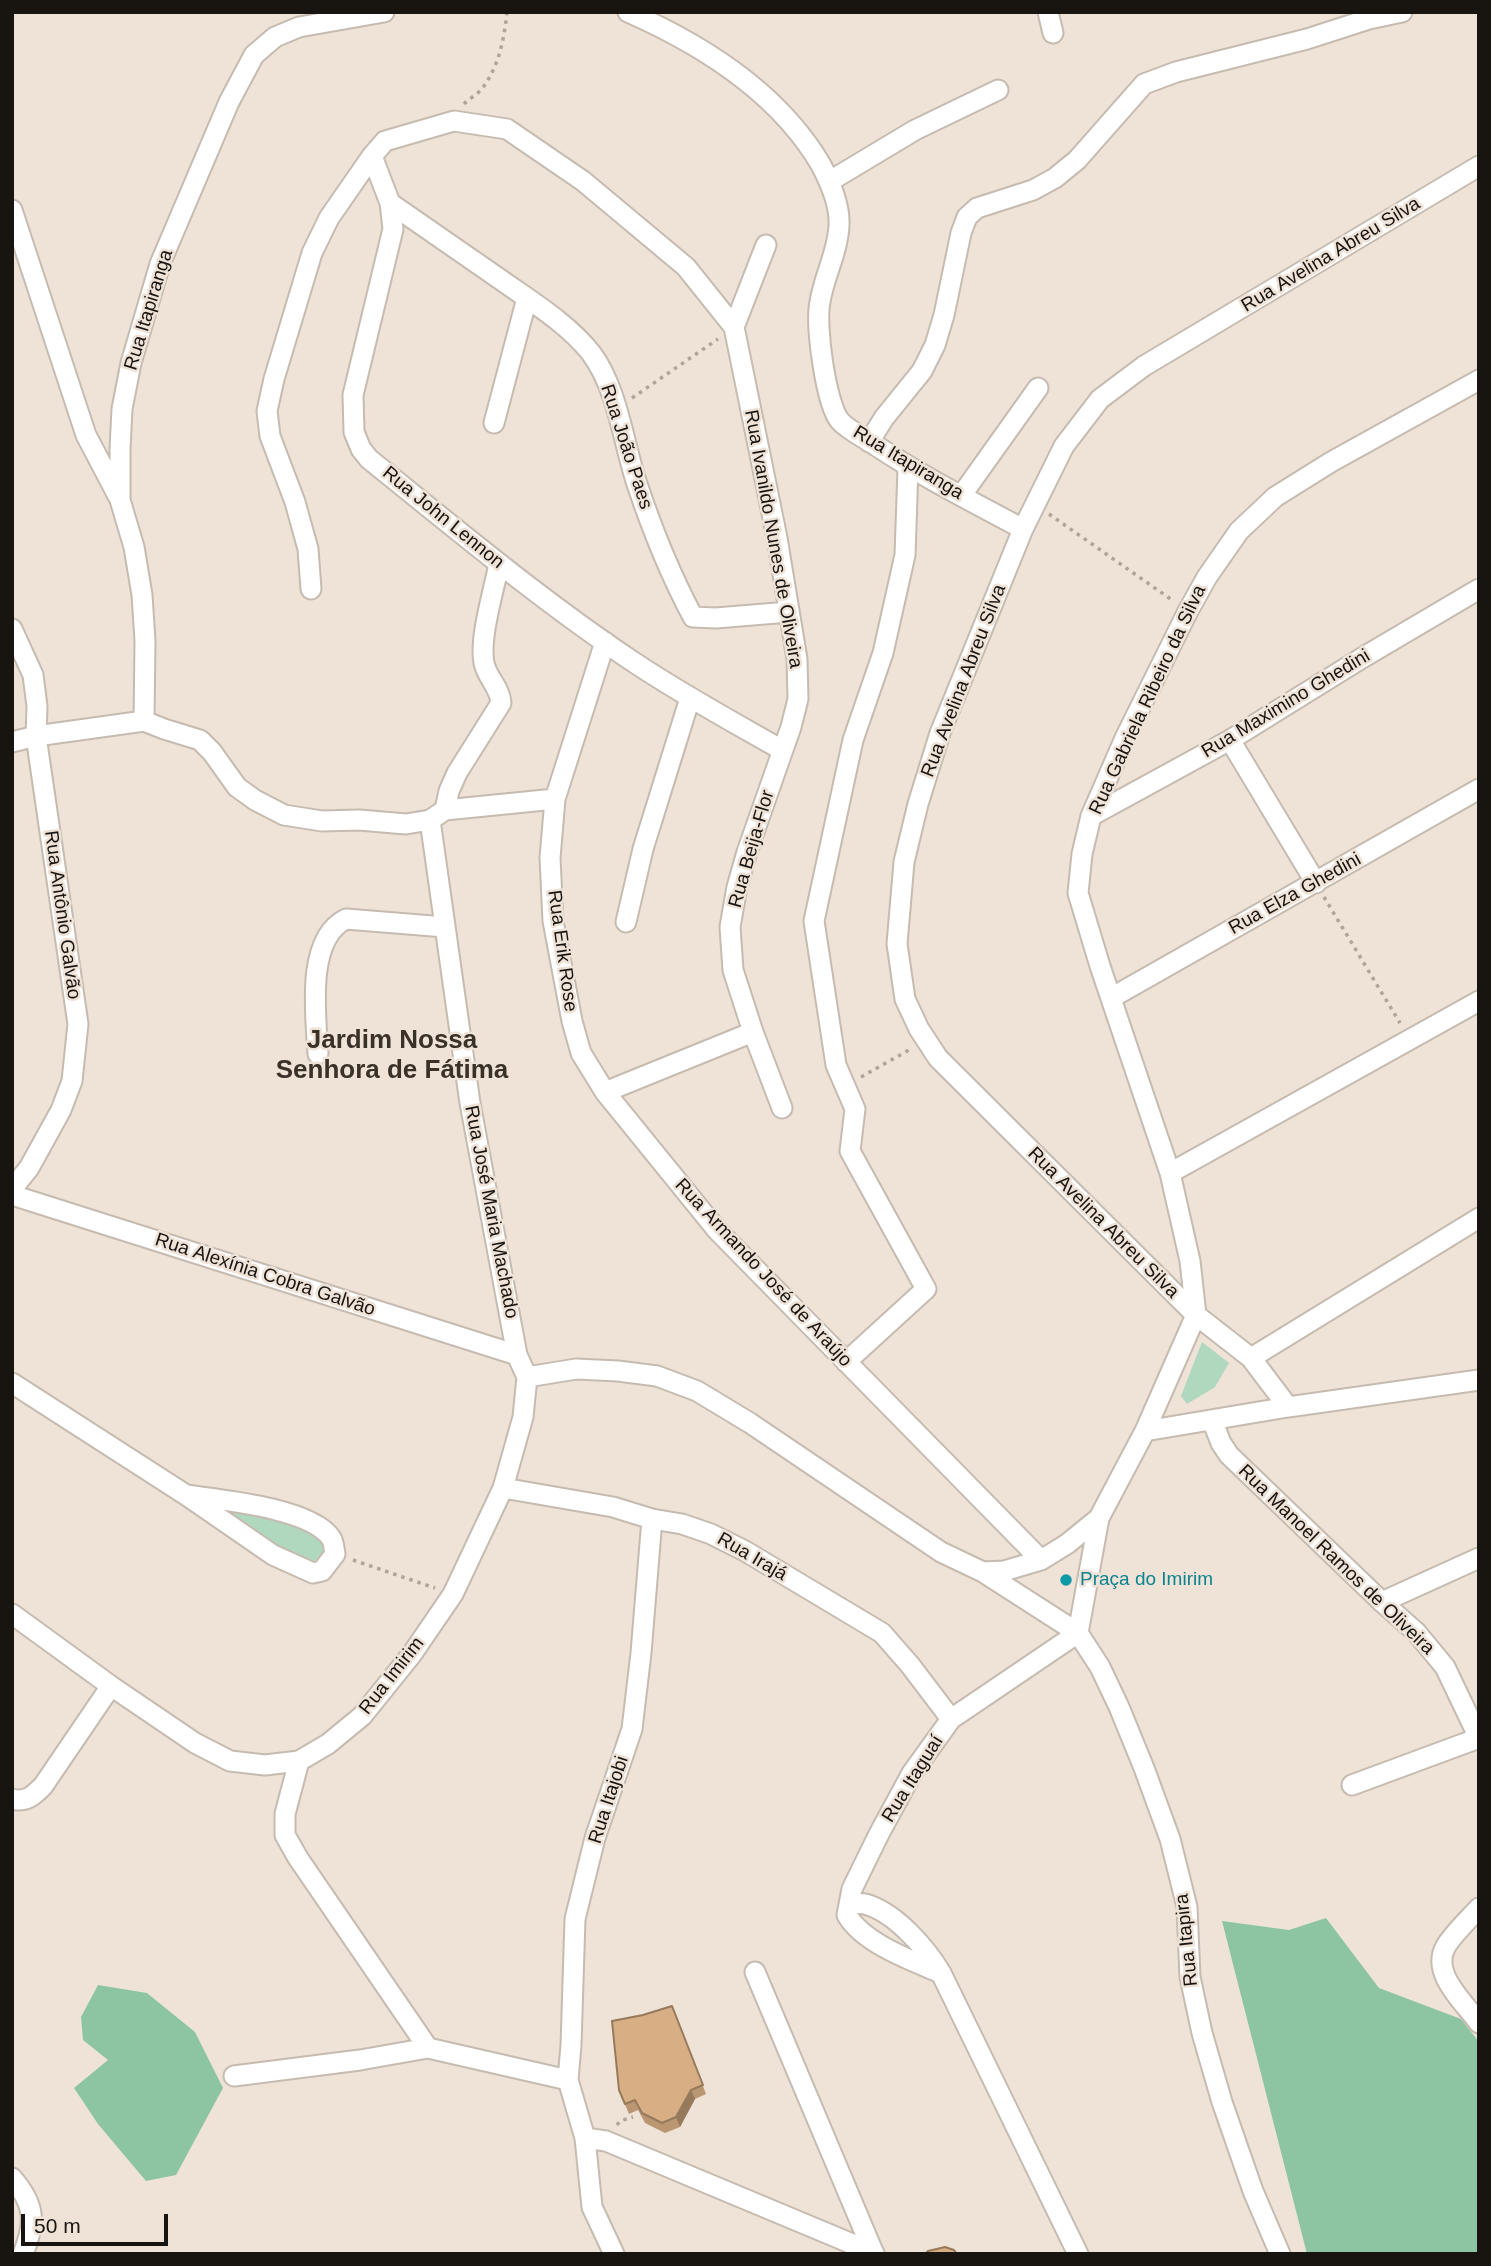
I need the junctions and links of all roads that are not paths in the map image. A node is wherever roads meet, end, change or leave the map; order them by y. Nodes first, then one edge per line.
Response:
1 (384, 12) edge
2 (628, 12) edge
3 (1048, 12) edge
4 (1402, 12) edge
5 (1053, 33) dead end
6 (999, 90) dead end
7 (372, 156) junction
8 (1479, 166) edge
9 (830, 181) junction
10 (390, 203) junction
11 (12, 210) edge
12 (766, 245) dead end
13 (527, 298) junction
14 (734, 327) junction
15 (1479, 380) edge
16 (1038, 388) dead end
17 (494, 423) dead end
18 (870, 442) junction
19 (908, 468) junction
20 (961, 496) junction
21 (120, 500) junction
22 (1023, 528) junction
23 (499, 564) junction
24 (311, 589) dead end
25 (1479, 589) edge
26 (789, 612) junction
27 (12, 629) edge
28 (605, 642) junction
29 (690, 698) junction
30 (144, 720) junction
31 (36, 736) junction
32 (1230, 740) junction
33 (12, 742) edge
34 (782, 750) junction
35 (1479, 789) edge
36 (555, 799) junction
37 (438, 815) junction
38 (1091, 816) junction
39 (1316, 883) junction
40 (625, 922) dead end
41 (445, 927) junction
42 (1111, 998) junction
43 (1479, 1001) edge
44 (753, 1032) junction
45 (318, 1054) dead end
46 (605, 1092) junction
47 (782, 1108) dead end
48 (1170, 1173) junction
49 (12, 1189) edge
50 (12, 1195) edge
51 (1479, 1218) edge
52 (1196, 1315) junction
53 (517, 1355) junction
54 (1251, 1358) junction
55 (846, 1363) junction
56 (527, 1377) junction
57 (1479, 1380) edge
58 (12, 1383) edge
59 (1288, 1407) junction
60 (1212, 1420) junction
61 (1145, 1431) junction
62 (503, 1488) junction
63 (186, 1495) junction
64 (652, 1518) junction
65 (1099, 1518) junction
66 (1479, 1558) edge
67 (1041, 1560) junction
68 (983, 1572) junction
69 (1382, 1602) junction
70 (12, 1614) edge
71 (1078, 1633) junction
72 (111, 1686) junction
73 (951, 1719) junction
74 (1479, 1738) edge
75 (299, 1761) junction
76 (1352, 1785) dead end
77 (12, 1799) edge
78 (849, 1904) junction
79 (1479, 1908) edge
80 (755, 1972) dead end
81 (941, 1973) junction
82 (1479, 2023) edge
83 (428, 2048) junction
84 (234, 2076) dead end
85 (568, 2080) junction
86 (585, 2138) junction
87 (12, 2178) edge
88 (23, 2254) edge
89 (614, 2254) edge
90 (874, 2254) edge
91 (1078, 2254) edge
92 (1280, 2254) edge

1 - 21 street, Rua Itapiranga
2 - 9 street, Rua Itapiranga
3 - 5 street
4 - 18 street
6 - 9 street
7 - 10 street, Rua John Lennon
7 - 14 street
7 - 24 street
8 - 22 street, Rua Avelina Abreu Silva
9 - 18 street, Rua Itapiranga
10 - 13 street, Rua João Paes
10 - 23 street, Rua John Lennon
11 - 21 street
12 - 14 street
13 - 17 street
13 - 26 street, Rua João Paes
14 - 26 street, Rua Ivanildo Nunes de Oliveira
15 - 38 street, Rua Gabriela Ribeiro da Silva
16 - 20 street
18 - 19 street, Rua Itapiranga
19 - 20 street, Rua Itapiranga
19 - 55 street
20 - 22 street, Rua Itapiranga
21 - 30 street, Rua Itapiranga
22 - 52 street, Rua Avelina Abreu Silva
23 - 28 street, Rua John Lennon
23 - 37 street
25 - 32 street, Rua Maximino Ghedini
26 - 34 street, Rua Ivanildo Nunes de Oliveira
27 - 31 street, Rua Antônio Galvão
28 - 29 street, Rua John Lennon
28 - 36 street, Rua Erik Rose
29 - 34 street, Rua John Lennon
29 - 40 street
30 - 31 street
30 - 37 street
31 - 33 street
31 - 49 street, Rua Antônio Galvão
32 - 38 street, Rua Maximino Ghedini
32 - 39 street
34 - 44 street, Rua Beija-Flor
35 - 39 street, Rua Elza Ghedini
36 - 37 street
36 - 46 street, Rua Erik Rose
37 - 41 street, Rua José Maria Machado
38 - 42 street, Rua Gabriela Ribeiro da Silva
39 - 42 street, Rua Elza Ghedini
41 - 45 street
41 - 53 street, Rua José Maria Machado
42 - 48 street, Rua Gabriela Ribeiro da Silva
43 - 48 street
44 - 46 street
44 - 47 street, Rua Beija-Flor
46 - 55 street, Rua Armando José de Araújo
48 - 52 street, Rua Gabriela Ribeiro da Silva
50 - 53 street, Rua Alexínia Cobra Galvão
51 - 54 street
52 - 54 street, Rua Avelina Abreu Silva
52 - 61 street
53 - 56 street
54 - 59 street, Rua Avelina Abreu Silva
55 - 67 street, Rua Armando José de Araújo
56 - 62 street, Rua Imirim
56 - 68 street
57 - 59 street
58 - 63 street
59 - 60 street
60 - 61 street
60 - 69 street, Rua Manoel Ramos de Oliveira
61 - 65 street
62 - 64 street, Rua Irajá
62 - 75 street, Rua Imirim
63 - 63 street
64 - 73 street, Rua Irajá
64 - 85 street, Rua Itajobi
65 - 67 street
65 - 71 street
66 - 69 street
67 - 68 street
68 - 71 street, Rua Itapira
69 - 74 street, Rua Manoel Ramos de Oliveira
70 - 72 street, Rua Imirim
71 - 73 street, Rua Itaguaí
71 - 92 street, Rua Itapira
72 - 75 street, Rua Imirim
72 - 77 street
73 - 78 street, Rua Itaguaí
74 - 76 street
75 - 83 street
78 - 81 street
78 - 81 street
79 - 82 street
80 - 90 street
81 - 91 street
83 - 84 street
83 - 85 street
85 - 86 street
86 - 89 street
86 - 90 street
87 - 88 street

